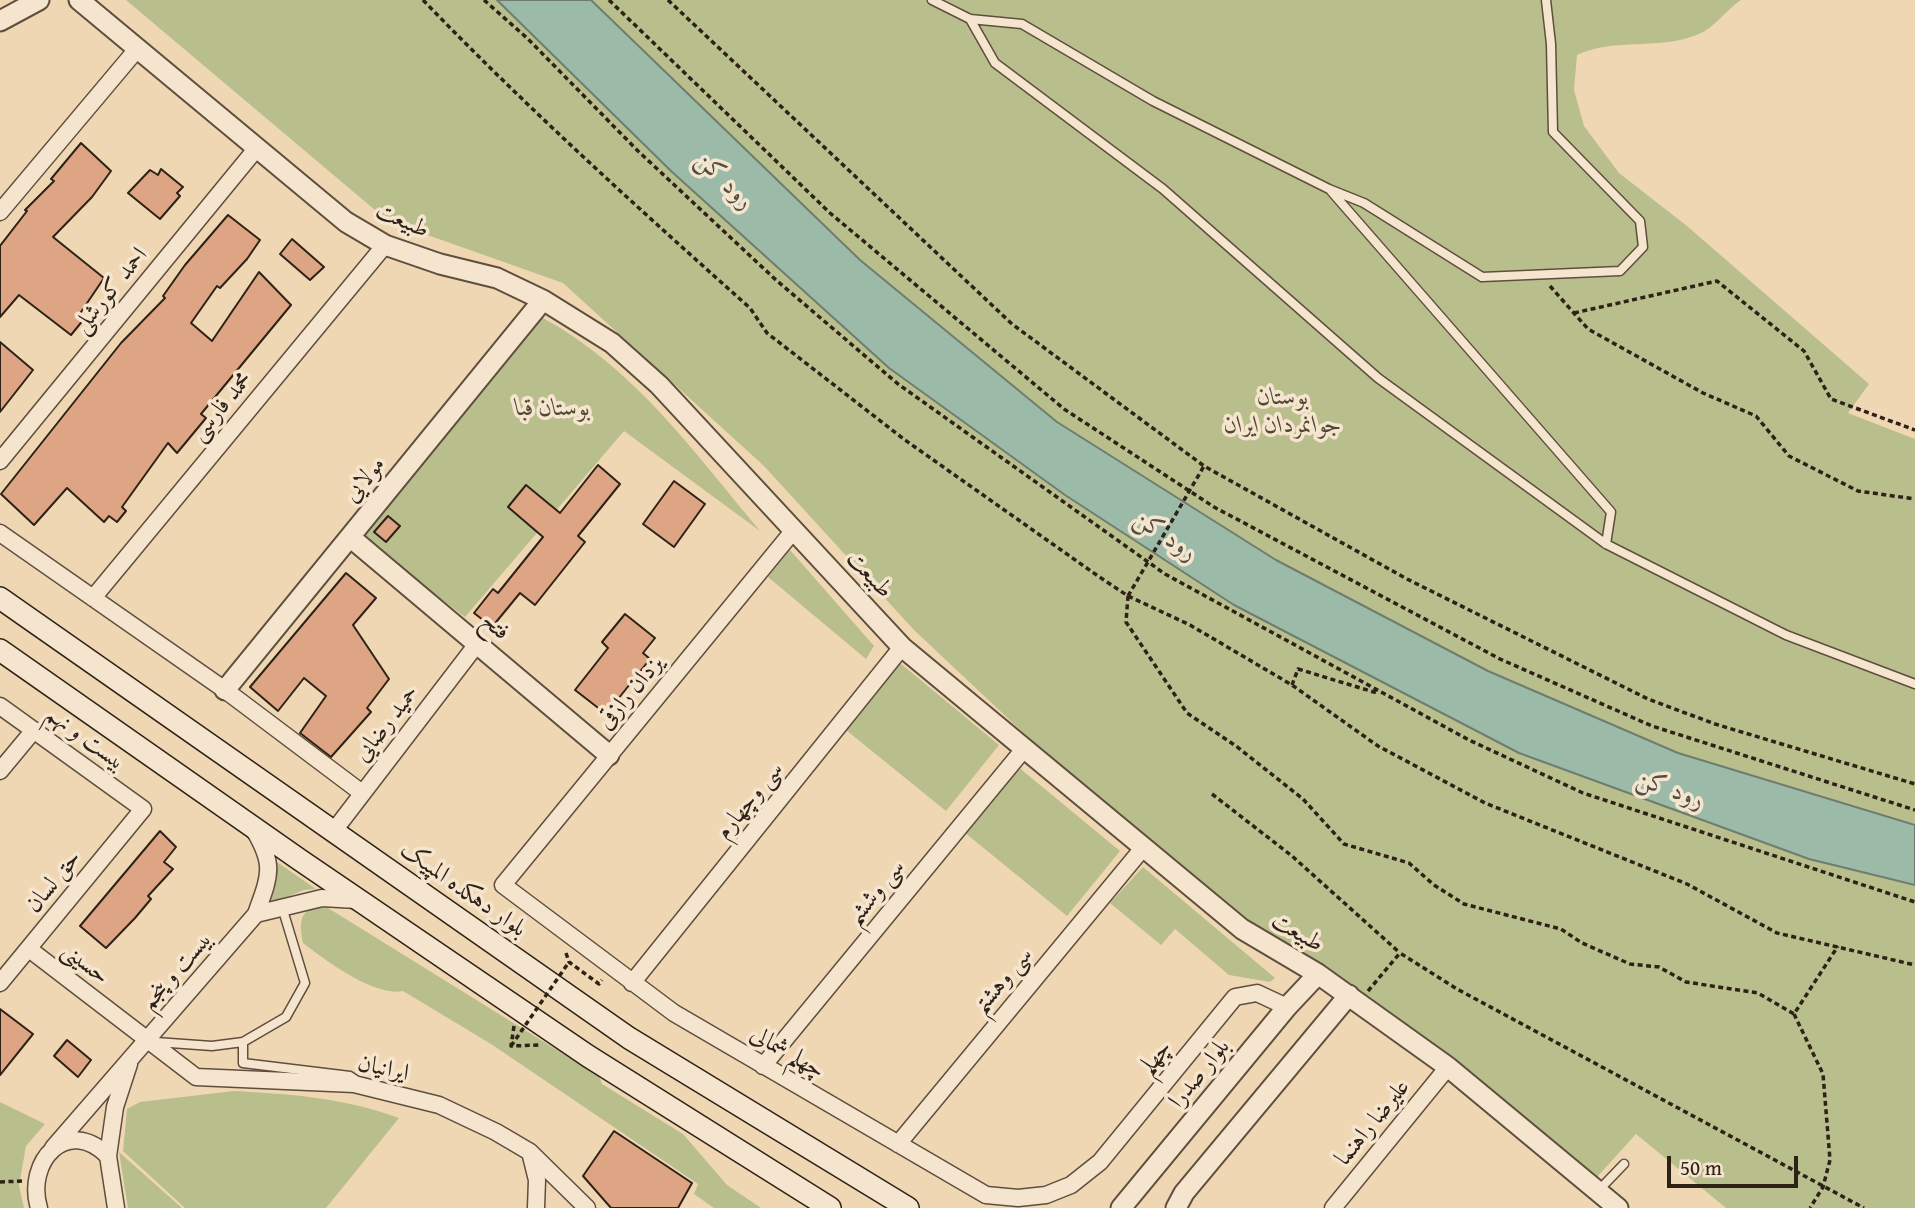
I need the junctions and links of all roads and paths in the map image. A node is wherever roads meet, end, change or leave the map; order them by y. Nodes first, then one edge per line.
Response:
1 (38, 0) edge
2 (79, 0) edge
3 (423, 0) edge
4 (484, 0) edge
5 (609, 0) edge
6 (668, 0) edge
7 (932, 0) edge
8 (1546, 0) edge
9 (970, 19) junction
10 (0, 21) edge
11 (138, 48) junction
12 (256, 149) junction
13 (1329, 189) junction
14 (0, 212) edge
15 (385, 245) junction
16 (1539, 275) junction
17 (543, 300) junction
18 (1574, 313) junction
19 (1915, 430) edge
20 (0, 461) edge
21 (1204, 466) junction
22 (1915, 499) edge
23 (794, 530) junction
24 (0, 533) edge
25 (350, 537) junction
26 (1606, 544) junction
27 (1128, 596) junction
28 (0, 598) edge
29 (93, 598) junction
30 (477, 644) junction
31 (902, 648) junction
32 (0, 650) edge
33 (1915, 684) edge
34 (1292, 685) junction
35 (225, 690) junction
36 (1384, 695) junction
37 (0, 706) edge
38 (33, 730) junction
39 (1024, 749) junction
40 (609, 755) junction
41 (0, 771) edge
42 (1915, 784) edge
43 (362, 793) junction
44 (1212, 794) dead end
45 (143, 809) joint
46 (1915, 810) edge
47 (251, 826) junction
48 (332, 832) junction
49 (1143, 848) junction
50 (503, 885) joint
51 (359, 900) junction
52 (1915, 902) edge
53 (282, 907) junction
54 (256, 914) junction
55 (1838, 946) junction
56 (29, 949) junction
57 (1400, 953) junction
58 (1915, 965) edge
59 (1318, 974) junction
60 (2, 977) edge
61 (632, 983) junction
62 (599, 984) dead end
63 (1354, 999) junction
64 (1287, 1007) junction
65 (1794, 1014) junction
66 (146, 1041) junction
67 (243, 1042) junction
68 (511, 1046) dead end
69 (131, 1058) junction
70 (763, 1066) junction
71 (1448, 1067) junction
72 (367, 1088) junction
73 (898, 1144) junction
74 (53, 1148) junction
75 (530, 1152) junction
76 (108, 1156) junction
77 (1625, 1164) dead end
78 (35, 1180) junction
79 (0, 1182) edge
80 (1071, 1185) joint
81 (1823, 1187) junction
82 (1598, 1191) junction
83 (39, 1208) edge
84 (116, 1208) edge
85 (536, 1208) edge
86 (587, 1208) edge
87 (830, 1208) edge
88 (908, 1208) edge
89 (1121, 1208) edge
90 (1176, 1208) edge
91 (1333, 1208) edge
92 (1618, 1208) edge
93 (1810, 1208) edge
94 (1864, 1208) edge

1 - 10 street
2 - 11 street, طبیعت
3 - 27 path
4 - 36 path
5 - 46 path
6 - 21 path
7 - 9 lane
8 - 16 lane
9 - 13 lane
9 - 26 lane
11 - 12 street, طبیعت
11 - 14 street
12 - 15 street, طبیعت
12 - 20 street, احمد کورشلی
13 - 16 lane
13 - 26 lane
15 - 17 street, طبیعت
15 - 29 street, محمد فارسی
16 - 18 path
17 - 23 street, طبیعت
17 - 25 street, مولایی
18 - 19 path
18 - 22 path
21 - 27 path, bridge
21 - 42 path
23 - 31 street, طبیعت
23 - 40 street, یزدان رازقی
24 - 29 street
25 - 30 street, فتح
25 - 35 street, مولایی
26 - 33 lane
27 - 34 path
27 - 65 path
28 - 48 main road, بلوار دهکده المپیک
29 - 35 street
30 - 40 street, فتح
30 - 43 street, حمید رضایی
31 - 39 street, طبیعت
31 - 61 street, سی وچهارم
32 - 47 main road
34 - 36 path
34 - 55 path
35 - 43 street
36 - 52 path
37 - 38 street, بیست و نهم
38 - 41 street
38 - 45 street, بیست و نهم
39 - 49 street, طبیعت
39 - 70 street, سی وششم
40 - 50 street, یزدان رازقی
43 - 48 street, حمید رضایی
44 - 57 path
45 - 56 street, حق لسان
47 - 51 main road
47 - 54 street
48 - 88 main road, بلوار دهکده المپیک
49 - 59 street, طبیعت
49 - 73 street, سی وهشتم
50 - 61 street, چهلم شمالی
51 - 53 street
51 - 87 main road
53 - 54 street
53 - 67 lane
54 - 66 street, بیست و پنجم
55 - 58 path
55 - 65 path
56 - 60 street, حق لسان
56 - 66 street, حسینی
57 - 63 path
57 - 81 path
59 - 63 street, طبیعت
59 - 64 street, بلوار صدرا
61 - 70 street, چهلم شمالی
62 - 68 path, bridge
63 - 71 street, طبیعت
63 - 90 street
64 - 80 street, چهلم
64 - 89 street, بلوار صدرا
65 - 81 path
66 - 67 lane
66 - 69 street, بیست و پنجم
66 - 72 street, ایرانیان
67 - 72 lane
69 - 74 street, بیست و پنجم
69 - 76 street, بیست و پنجم
70 - 73 street, چهلم شمالی
71 - 82 street, طبیعت
71 - 91 street, علیرضا راهنما
72 - 75 street, ایرانیان
73 - 80 street, چهلم شمالی
74 - 76 street
74 - 78 street, بیست و پنجم
75 - 85 street
75 - 86 street, ایرانیان
76 - 84 street, بیست و پنجم
77 - 82 lane
78 - 79 path
78 - 83 street
81 - 93 path
81 - 94 path
82 - 92 street, طبیعت

